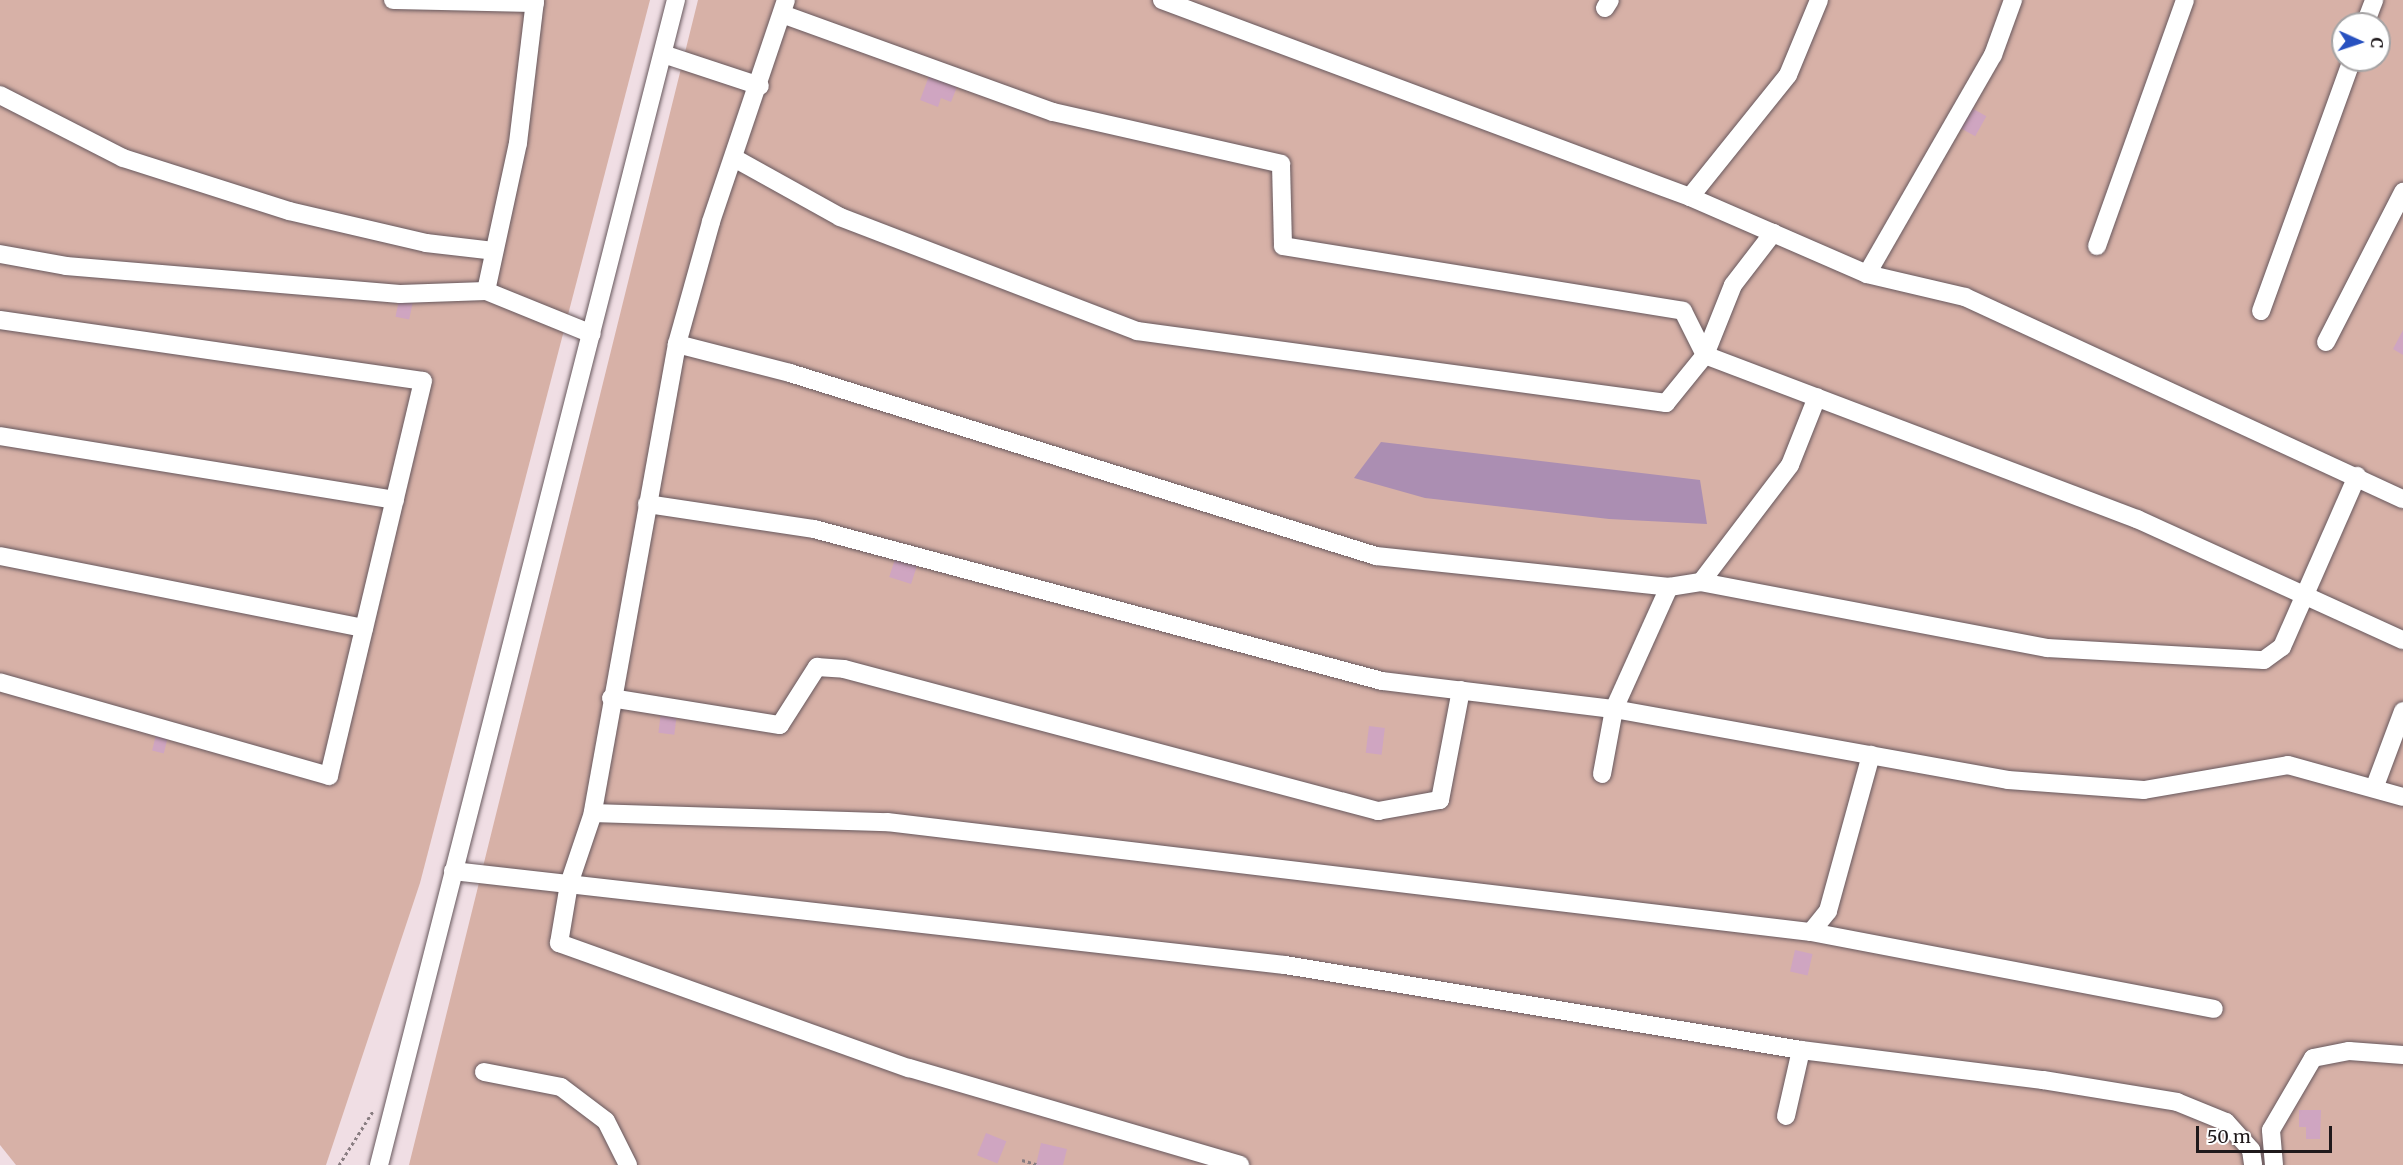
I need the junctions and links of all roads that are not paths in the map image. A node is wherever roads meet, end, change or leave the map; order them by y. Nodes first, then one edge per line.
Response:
1 (393, 0) edge
2 (676, 0) edge
3 (1162, 0) edge
4 (1819, 0) edge
5 (2013, 0) edge
6 (2185, 0) edge
7 (535, 2) edge
8 (784, 7) edge
9 (663, 54) junction
10 (2348, 72) edge
11 (760, 86) junction
12 (0, 95) edge
13 (734, 158) junction
14 (2403, 192) edge
15 (1690, 197) junction
16 (1773, 233) junction
17 (2097, 246) dead end
18 (494, 251) junction
19 (0, 254) edge
20 (1867, 274) junction
21 (486, 291) junction
22 (2261, 311) dead end
23 (0, 320) edge
24 (592, 334) junction
25 (2326, 342) dead end
26 (676, 344) junction
27 (1705, 355) junction
28 (1817, 397) junction
29 (0, 436) edge
30 (2357, 476) junction
31 (2403, 499) edge
32 (395, 500) junction
33 (647, 504) junction
34 (0, 556) edge
35 (1701, 582) junction
36 (1669, 587) junction
37 (2305, 594) junction
38 (364, 628) junction
39 (2403, 640) edge
40 (0, 682) edge
41 (1461, 690) junction
42 (612, 698) junction
43 (1614, 709) junction
44 (2403, 711) edge
45 (1871, 755) junction
46 (1602, 774) dead end
47 (2375, 786) junction
48 (2403, 797) edge
49 (593, 813) junction
50 (453, 871) junction
51 (569, 884) junction
52 (1811, 932) junction
53 (2214, 1010) dead end
54 (1801, 1050) junction
55 (2403, 1055) edge
56 (484, 1072) dead end
57 (1786, 1116) dead end
58 (379, 1165) edge
59 (628, 1165) edge
60 (1240, 1165) edge
61 (2253, 1165) edge
62 (2274, 1165) edge

1 - 7 street
2 - 9 street
3 - 15 street
4 - 15 street
5 - 20 street
6 - 17 street
7 - 18 street
8 - 11 street
8 - 27 street
9 - 11 street
9 - 24 street
10 - 22 street
11 - 13 street
12 - 18 street
13 - 26 street
13 - 27 street
14 - 25 street
15 - 16 street
16 - 20 street
16 - 27 street
18 - 21 street
19 - 21 street
20 - 30 street
21 - 24 street
23 - 32 street
24 - 50 street
26 - 33 street
26 - 36 street
27 - 28 street
28 - 35 street
28 - 37 street
29 - 32 street
30 - 31 street
30 - 37 street
32 - 38 street
33 - 41 street
33 - 42 street
34 - 38 street
35 - 36 street
35 - 37 street
36 - 43 street
37 - 39 street
38 - 40 street
41 - 42 street
41 - 43 street
42 - 49 street
43 - 45 street
43 - 46 street
44 - 47 street
45 - 47 street
45 - 52 street
47 - 48 street
49 - 51 street
49 - 52 street
50 - 51 street
50 - 58 street
51 - 54 street
51 - 60 street
52 - 53 street
54 - 57 street
54 - 61 street
55 - 62 street
56 - 59 street

